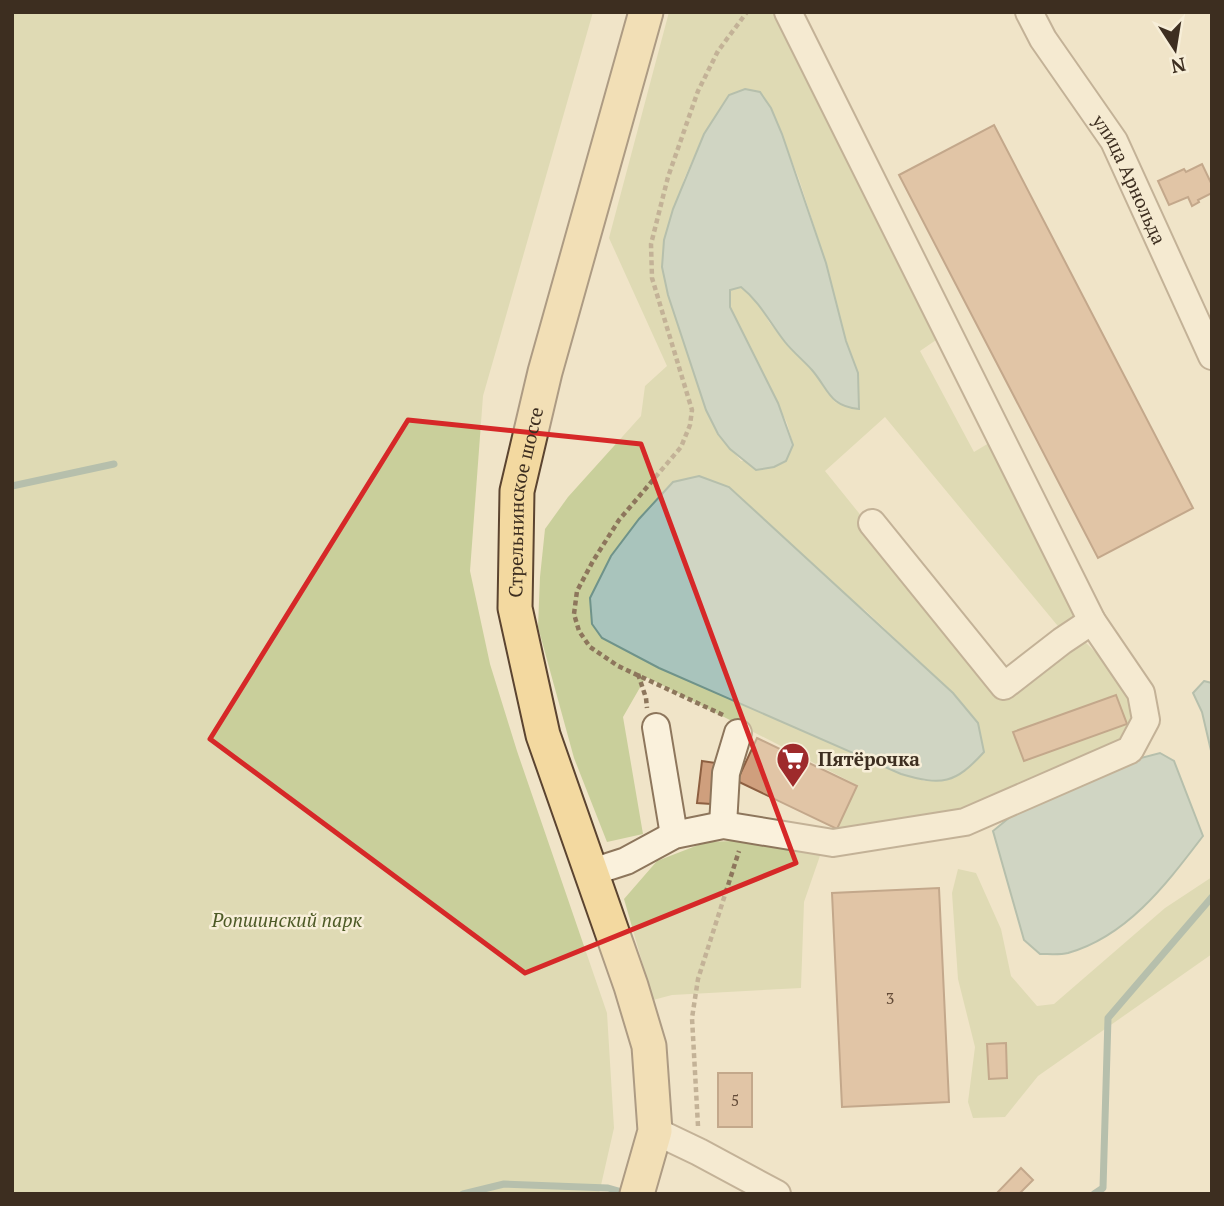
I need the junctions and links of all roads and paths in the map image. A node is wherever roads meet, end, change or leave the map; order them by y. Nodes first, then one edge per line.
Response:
1 (646, 12) edge
2 (747, 12) edge
3 (788, 12) edge
4 (1029, 12) edge
5 (1212, 356) edge
6 (872, 523) dead end
7 (1093, 621) junction
8 (638, 674) junction
9 (656, 727) joint
10 (738, 733) joint
11 (723, 825) junction
12 (674, 835) junction
13 (592, 872) junction
14 (655, 1131) junction
15 (699, 1152) junction
16 (637, 1194) edge
17 (777, 1194) edge

1 - 13 main road, Стрельнинское шоссе
2 - 8 path
3 - 7 street
4 - 5 street, улица Арнольда
6 - 7 street
7 - 11 street
8 - 9 path
8 - 10 path
9 - 12 street
10 - 11 street
11 - 12 street
11 - 15 path
12 - 13 street
13 - 14 main road, Стрельнинское шоссе
14 - 15 street
14 - 16 main road, Стрельнинское шоссе
15 - 17 street

